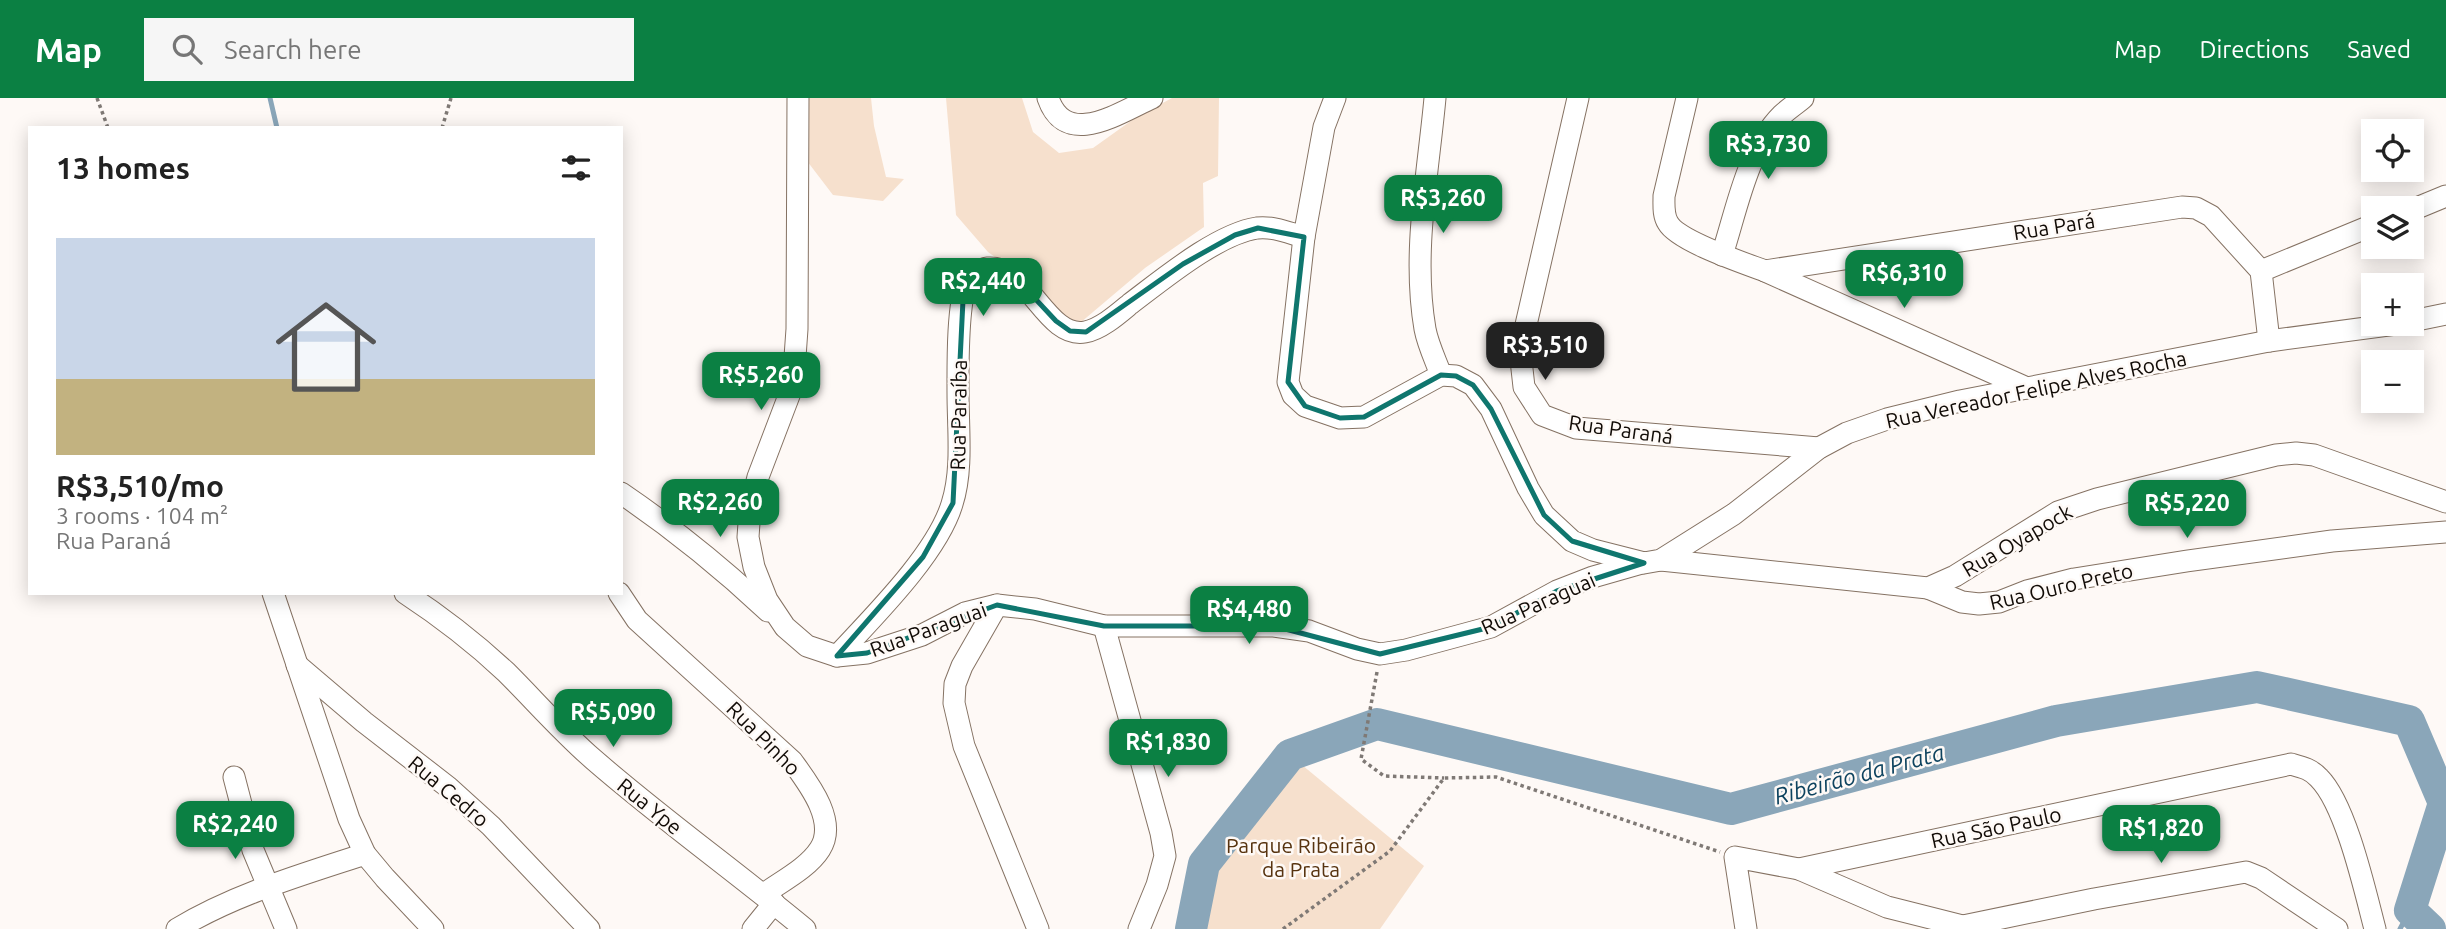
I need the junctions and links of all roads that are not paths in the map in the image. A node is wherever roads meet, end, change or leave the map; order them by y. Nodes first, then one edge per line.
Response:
1 (798, 98) edge
2 (1048, 98) edge
3 (1152, 98) edge
4 (1335, 98) edge
5 (1435, 98) edge
6 (1578, 98) edge
7 (1687, 98) edge
8 (1803, 98) edge
9 (2446, 196) edge
10 (2424, 205) edge
11 (2361, 230) edge
12 (1304, 237) junction
13 (1722, 255) junction
14 (1765, 271) junction
15 (2261, 271) junction
16 (2446, 314) edge
17 (2424, 319) edge
18 (2361, 329) edge
19 (2269, 341) junction
20 (1441, 375) junction
21 (2027, 388) junction
22 (1819, 447) junction
23 (623, 494) edge
24 (2446, 502) edge
25 (2446, 532) edge
26 (1653, 561) junction
27 (1928, 588) junction
28 (275, 595) edge
29 (408, 595) edge
30 (620, 595) edge
31 (997, 605) junction
32 (1104, 626) junction
33 (785, 627) junction
34 (837, 656) junction
35 (297, 665) junction
36 (234, 777) dead end
37 (365, 854) junction
38 (1799, 869) junction
39 (268, 886) junction
40 (769, 899) junction
41 (1969, 928) edge
42 (177, 929) edge
43 (286, 929) edge
44 (433, 929) edge
45 (589, 929) edge
46 (753, 929) edge
47 (805, 929) edge
48 (1038, 929) edge
49 (1139, 929) edge
50 (1746, 929) edge
51 (2337, 929) edge
52 (2375, 929) edge

1 - 33 street, Rua Paraguai
2 - 3 street
4 - 12 street
5 - 20 street
6 - 22 street, Rua Paraná
7 - 13 street, Rua Pará
8 - 13 street
9 - 10 street
11 - 15 street
12 - 20 street
12 - 34 street, Rua Paraíba
13 - 14 street, Rua Pará
14 - 15 street, Rua Pará
14 - 21 street
15 - 19 street
16 - 17 street
18 - 19 street, Rua Vereador Felipe Alves Rocha
19 - 21 street, Rua Vereador Felipe Alves Rocha
20 - 26 street
21 - 22 street, Rua Vereador Felipe Alves Rocha
22 - 26 street, Rua Vereador Felipe Alves Rocha
23 - 33 street
24 - 27 street, Rua Oyapock
25 - 27 street, Rua Ouro Preto
26 - 27 street
26 - 32 street, Rua Paraguai
28 - 35 street
29 - 40 street, Rua Ype
30 - 40 street, Rua Pinho
31 - 32 street, Rua Paraguai
31 - 34 street, Rua Paraguai
31 - 48 street
32 - 49 street
33 - 34 street, Rua Paraguai
35 - 37 street
35 - 45 street, Rua Cedro
36 - 39 street
37 - 39 street
37 - 44 street
38 - 41 street
38 - 50 street
38 - 52 street, Rua São Paulo
39 - 42 street
39 - 43 street
40 - 46 street, Rua Pinho
40 - 47 street, Rua Ype
41 - 51 street

